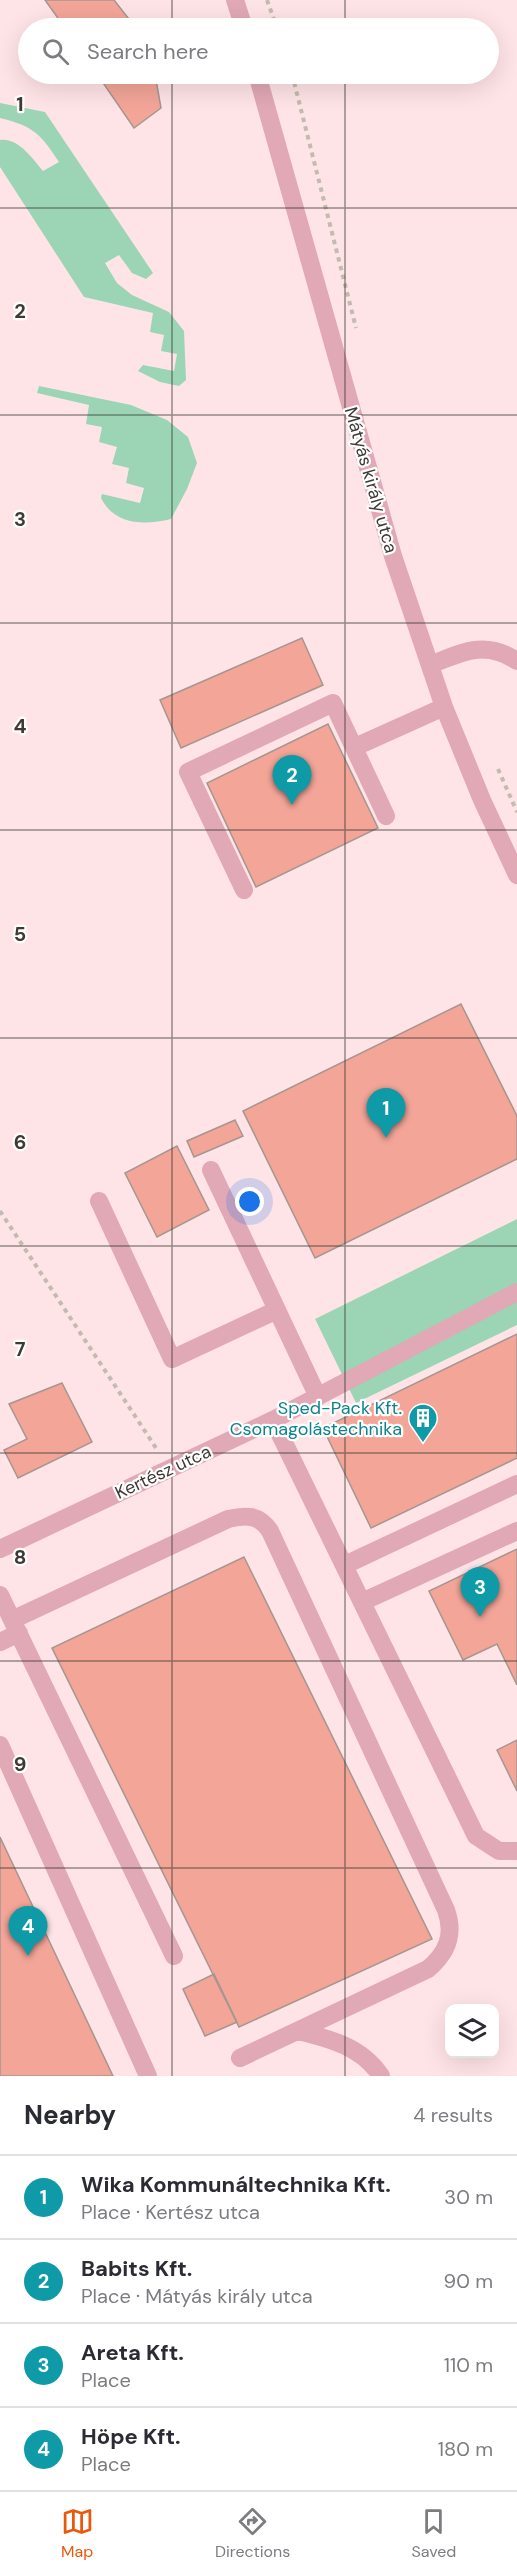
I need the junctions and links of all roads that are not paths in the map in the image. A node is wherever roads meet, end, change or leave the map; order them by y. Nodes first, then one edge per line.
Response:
1 (235, 0) edge
2 (241, 18) edge
3 (260, 84) edge
4 (517, 661) edge
5 (430, 665) junction
6 (444, 707) junction
7 (355, 747) junction
8 (386, 816) dead end
9 (517, 875) edge
10 (244, 890) dead end
11 (211, 1170) dead end
12 (99, 1201) dead end
13 (517, 1292) edge
14 (277, 1310) junction
15 (318, 1397) junction
16 (273, 1420) junction
17 (517, 1484) edge
18 (517, 1531) edge
19 (0, 1549) edge
20 (345, 1565) junction
21 (0, 1594) edge
22 (362, 1602) junction
23 (15, 1626) junction
24 (0, 1642) edge
25 (0, 1746) edge
26 (517, 1851) edge
27 (174, 1956) dead end
28 (298, 2031) junction
29 (240, 2058) dead end
30 (148, 2076) edge
31 (381, 2076) edge

1 - 2 street
3 - 5 street, Mátyás király utca
4 - 5 street
5 - 6 street, Mátyás király utca
6 - 7 street
6 - 9 street, Mátyás király utca
7 - 8 street
7 - 10 street
11 - 14 street
12 - 14 street
13 - 15 street, Kertész utca
14 - 15 street
15 - 16 street, Kertész utca
16 - 19 street, Kertész utca
16 - 20 street
17 - 20 street
18 - 22 street
20 - 22 street
21 - 23 street
22 - 26 street
23 - 24 street
23 - 27 street
23 - 28 street
25 - 30 street
28 - 29 street
28 - 31 street

